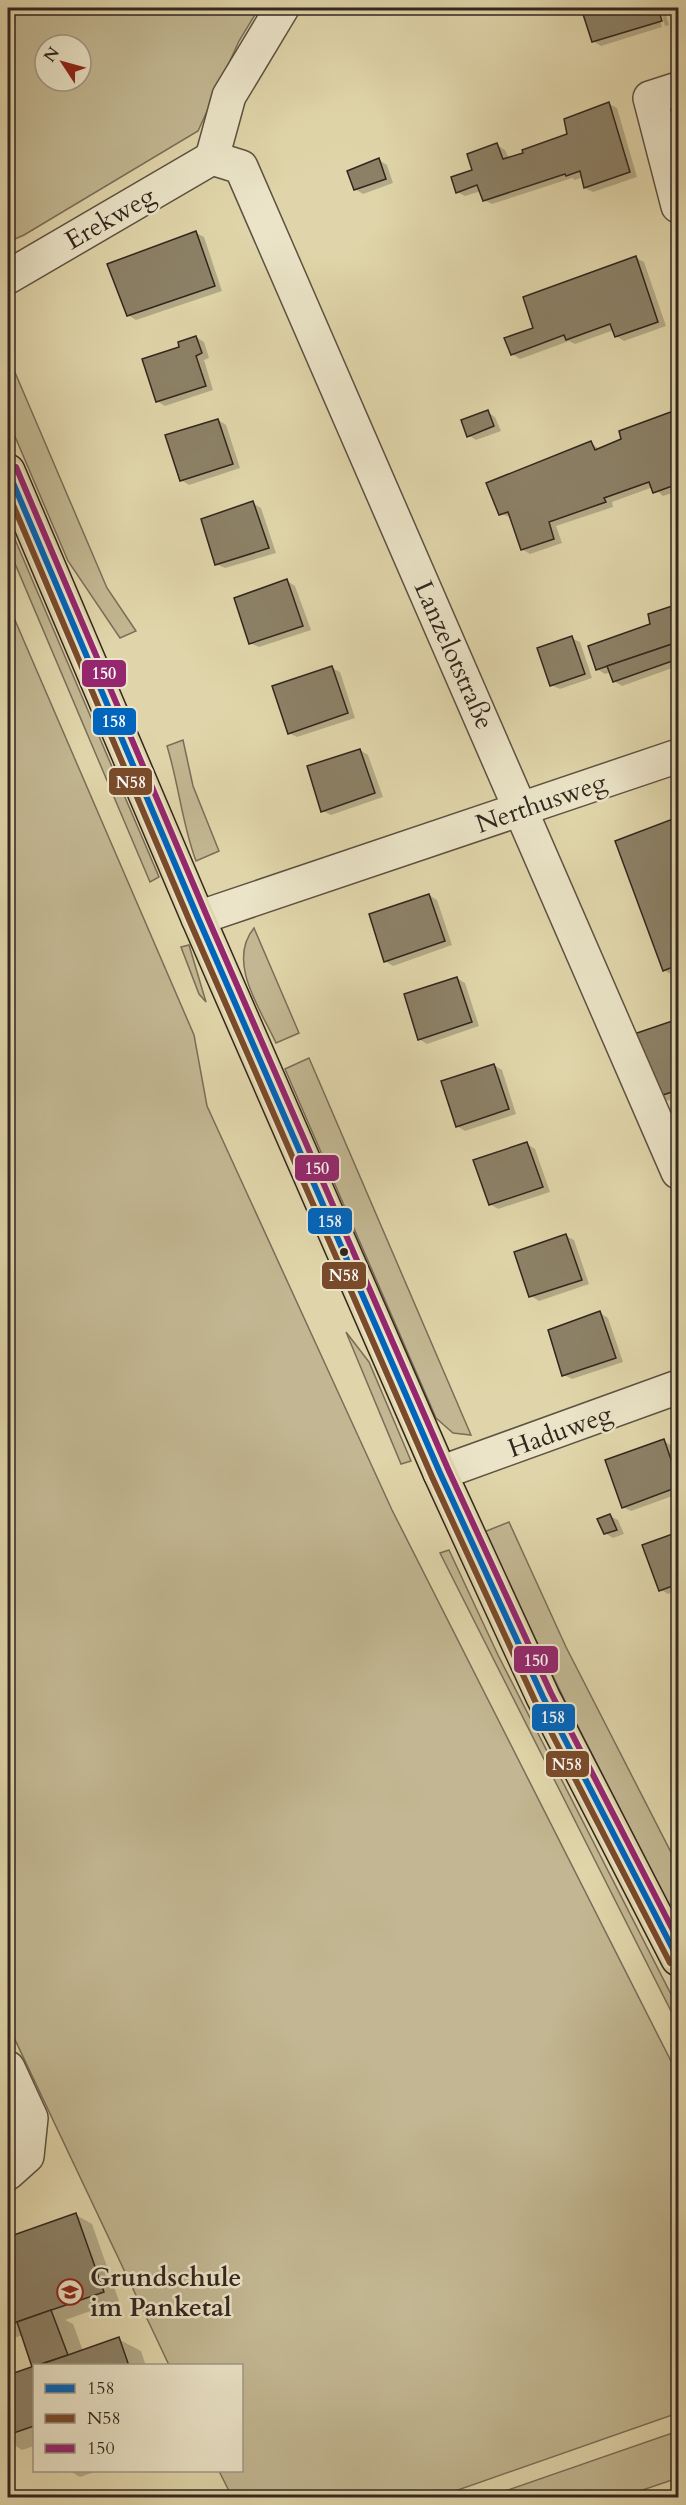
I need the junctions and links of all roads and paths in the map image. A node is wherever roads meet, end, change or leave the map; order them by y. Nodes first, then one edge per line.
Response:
1 (282, 8) edge
2 (678, 89) edge
3 (212, 158) junction
4 (678, 206) edge
5 (8, 278) edge
6 (8, 471) edge
7 (678, 756) edge
8 (521, 810) junction
9 (198, 918) junction
10 (678, 1172) edge
11 (678, 1387) edge
12 (440, 1473) junction
13 (678, 1959) edge
14 (8, 2068) edge
15 (8, 2173) edge

1 - 3 street
2 - 4 street
3 - 5 street, Erekweg
3 - 8 street, Lanzelotstraße
6 - 9 main road
7 - 8 street, Nerthusweg
8 - 9 street, Nerthusweg
8 - 10 street, Lanzelotstraße
9 - 12 main road
11 - 12 street, Haduweg
12 - 13 main road
14 - 15 street

